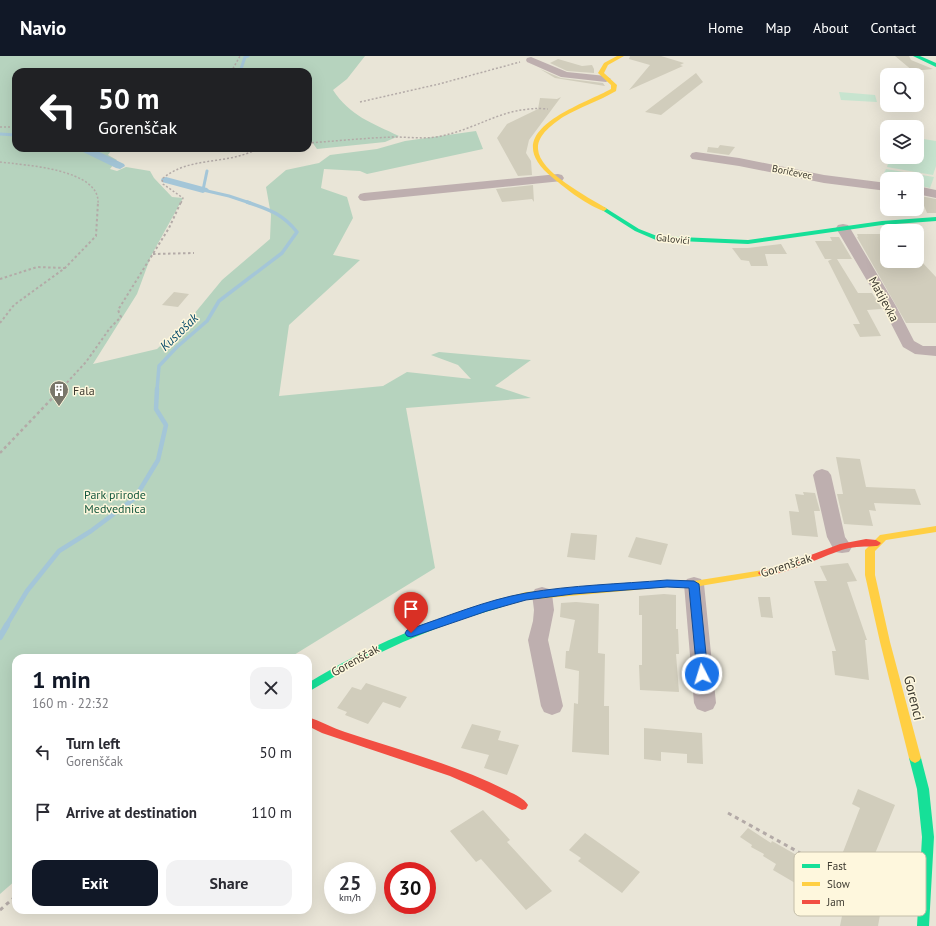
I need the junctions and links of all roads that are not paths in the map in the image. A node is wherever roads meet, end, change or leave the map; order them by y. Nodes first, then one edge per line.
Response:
1 (621, 56) edge
2 (916, 56) edge
3 (531, 60) road end
4 (936, 64) edge
5 (606, 79) junction
6 (696, 156) dead end
7 (558, 178) junction
8 (880, 186) edge
9 (924, 191) edge
10 (936, 194) edge
11 (364, 197) dead end
12 (936, 219) edge
13 (843, 228) junction
14 (936, 351) edge
15 (822, 475) dead end
16 (936, 529) edge
17 (876, 543) junction
18 (842, 547) junction
19 (694, 584) junction
20 (542, 594) junction
21 (312, 685) edge
22 (705, 703) dead end
23 (552, 706) dead end
24 (312, 724) edge
25 (522, 805) dead end
26 (926, 873) edge
27 (924, 916) edge
28 (923, 926) edge

1 - 5 street, Galovići
2 - 4 street
3 - 5 street
5 - 7 street, Galovići
6 - 8 street, Boričevec
7 - 11 street
7 - 13 street, Galovići
9 - 10 street
12 - 13 street, Galovići
13 - 14 street, Matijevka
15 - 18 street
16 - 17 street
17 - 18 street, Gorenščak
17 - 26 street, Gorenci
18 - 19 street, Gorenščak
19 - 20 street, Gorenščak
19 - 22 street
20 - 21 street, Gorenščak
20 - 23 street
24 - 25 street
27 - 28 street, Gorenci

